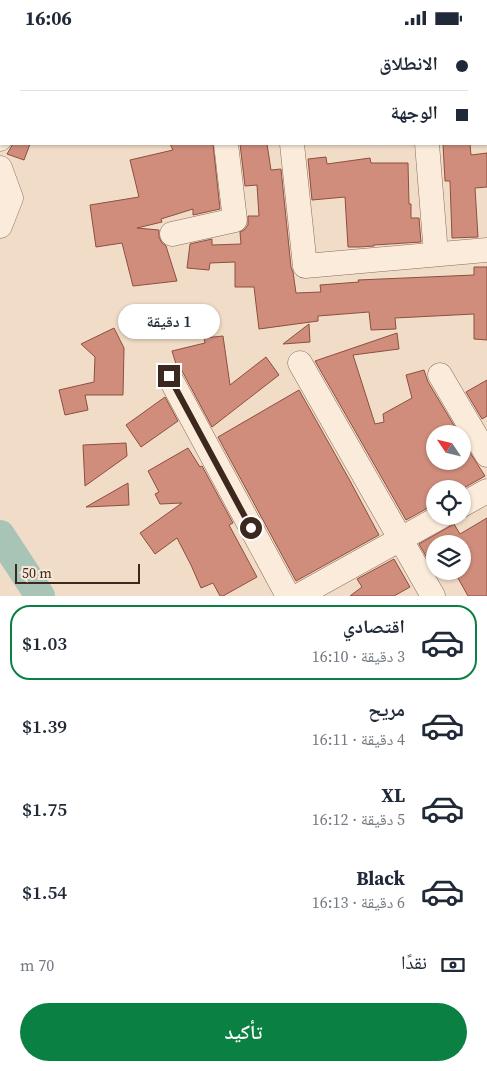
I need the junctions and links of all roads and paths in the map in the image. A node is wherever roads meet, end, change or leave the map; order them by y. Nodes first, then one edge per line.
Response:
1 (226, 145) edge
2 (292, 145) edge
3 (427, 145) edge
4 (0, 167) edge
5 (0, 226) edge
6 (172, 235) dead end
7 (487, 250) edge
8 (436, 254) junction
9 (300, 363) dead end
10 (440, 375) dead end
11 (169, 376) dead end
12 (487, 455) edge
13 (487, 491) edge
14 (471, 500) edge
15 (426, 525) edge
16 (401, 539) junction
17 (288, 596) edge
18 (298, 596) edge
19 (433, 596) edge

1 - 6 street
2 - 8 street
3 - 8 street
4 - 5 street
7 - 8 street
9 - 16 street
10 - 12 street
11 - 17 street
13 - 14 street
15 - 16 street
16 - 18 street
16 - 19 street

